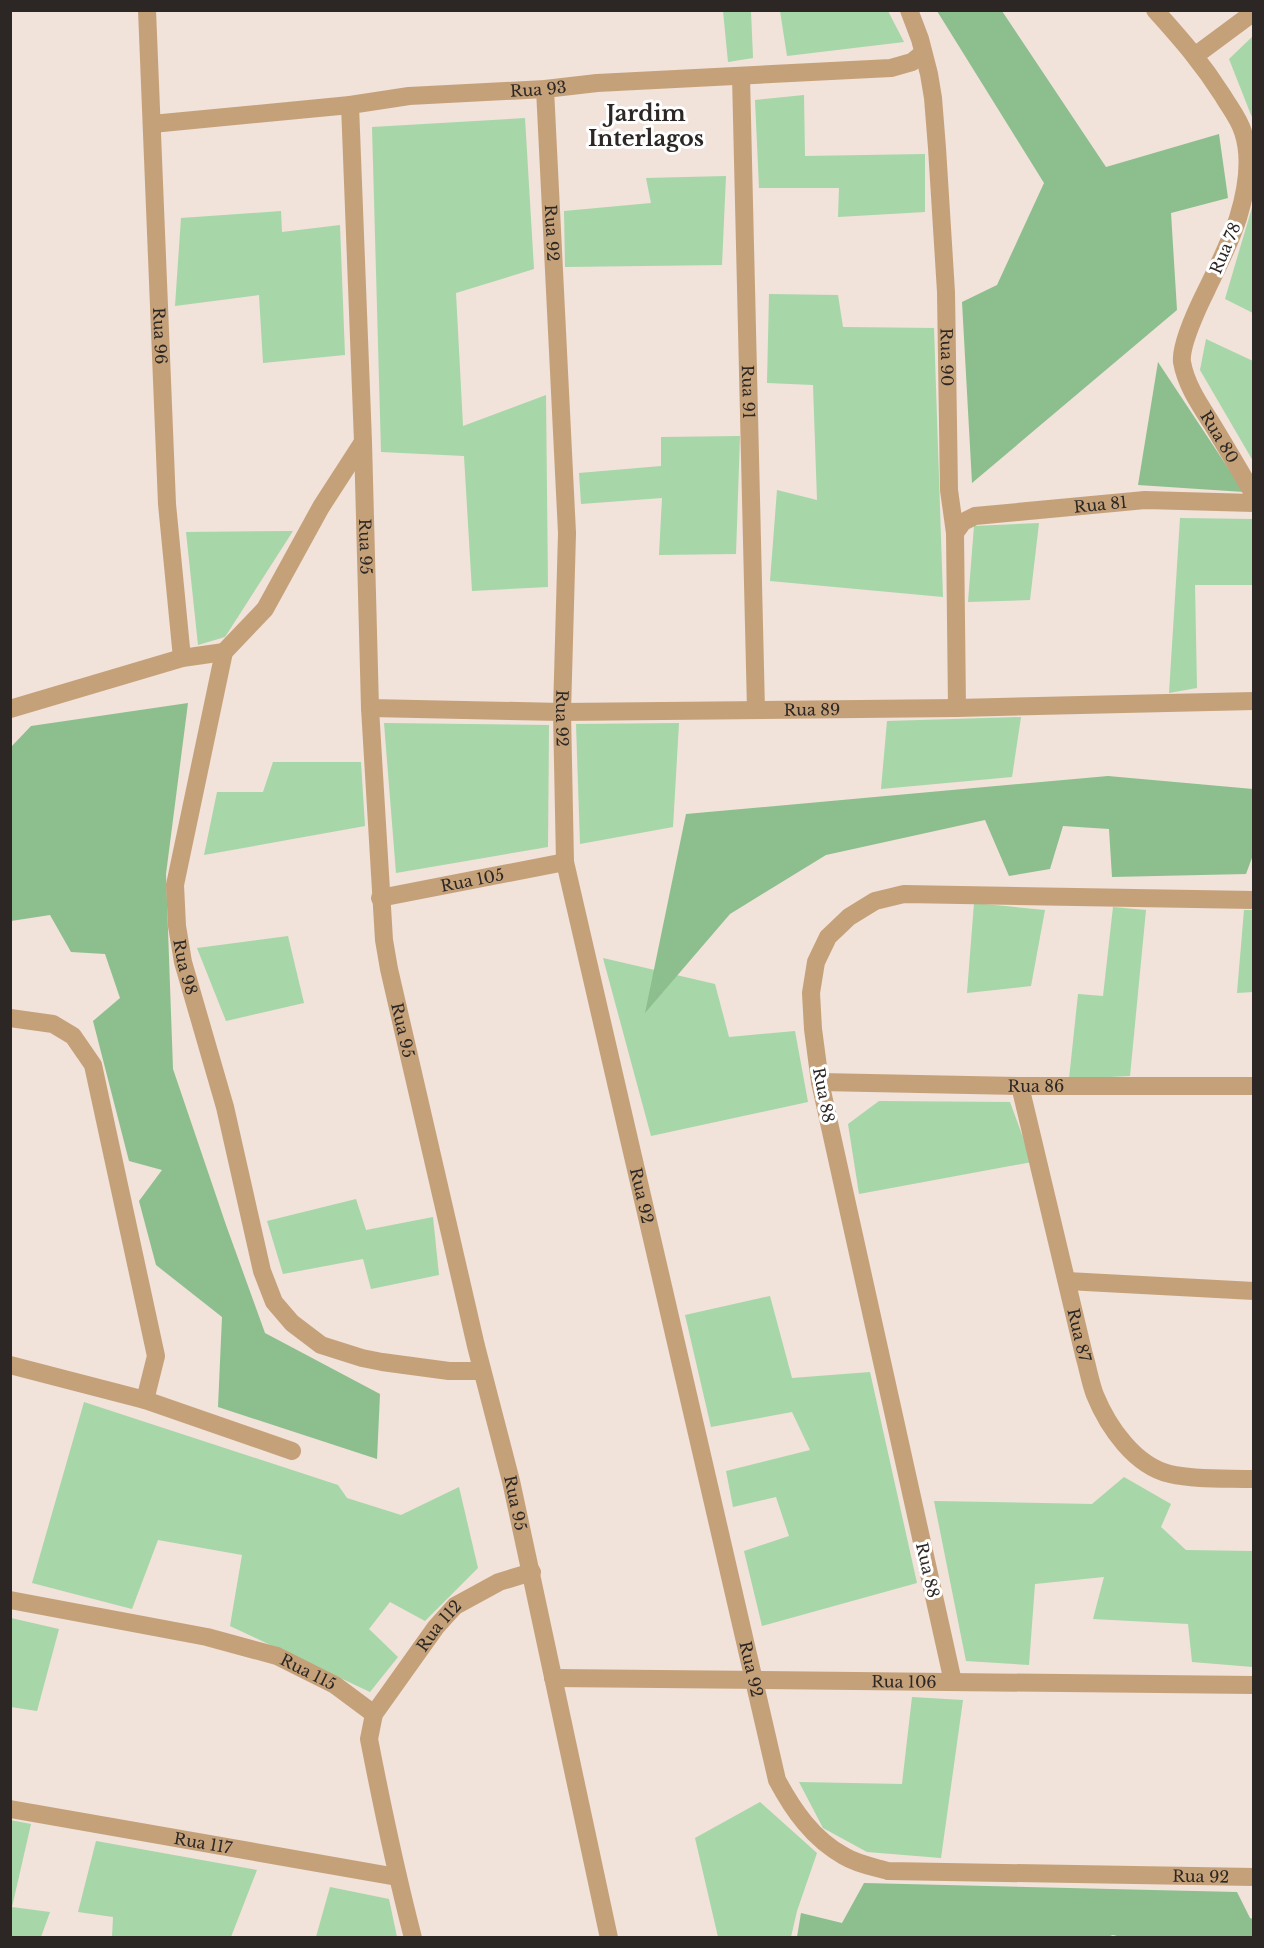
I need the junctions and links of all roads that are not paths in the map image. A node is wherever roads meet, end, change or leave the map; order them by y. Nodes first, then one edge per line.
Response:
1 (147, 10) edge
2 (909, 10) edge
3 (1155, 10) edge
4 (1254, 12) edge
5 (923, 53) junction
6 (1196, 55) junction
7 (741, 76) junction
8 (545, 89) junction
9 (350, 105) junction
10 (152, 124) junction
11 (1186, 378) joint
12 (363, 442) junction
13 (1254, 495) edge
14 (1254, 503) edge
15 (956, 533) junction
16 (224, 652) junction
17 (182, 658) junction
18 (1254, 701) edge
19 (370, 708) junction
20 (957, 708) junction
21 (10, 709) edge
22 (756, 710) junction
23 (562, 712) junction
24 (565, 862) junction
25 (380, 898) junction
26 (1254, 900) edge
27 (10, 1018) edge
28 (820, 1082) junction
29 (1020, 1086) junction
30 (1254, 1086) edge
31 (1067, 1281) junction
32 (1254, 1291) edge
33 (10, 1365) edge
34 (482, 1371) junction
35 (145, 1400) junction
36 (292, 1451) dead end
37 (1254, 1479) edge
38 (532, 1572) junction
39 (10, 1600) edge
40 (553, 1678) junction
41 (754, 1681) junction
42 (953, 1682) junction
43 (1254, 1685) edge
44 (374, 1714) junction
45 (10, 1809) edge
46 (397, 1877) junction
47 (1254, 1877) edge
48 (413, 1938) edge
49 (609, 1938) edge

1 - 10 street, Rua 96
2 - 5 street, Rua 90
3 - 6 street, Rua 78
4 - 6 street
5 - 7 street, Rua 93
5 - 15 street, Rua 90
6 - 11 street, Rua 78
7 - 8 street, Rua 93
7 - 22 street, Rua 91
8 - 9 street, Rua 93
8 - 23 street, Rua 92
9 - 10 street, Rua 93
9 - 12 street, Rua 95
10 - 17 street, Rua 96
11 - 13 street, Rua 80
12 - 16 street
12 - 19 street, Rua 95
14 - 15 street, Rua 81
15 - 20 street, Rua 90
16 - 17 street
16 - 34 street, Rua 98
17 - 21 street
18 - 20 street, Rua 89
19 - 23 street, Rua 89
19 - 25 street, Rua 95
20 - 22 street, Rua 89
22 - 23 street, Rua 89
23 - 24 street, Rua 92
24 - 25 street, Rua 105
24 - 41 street, Rua 92
25 - 34 street, Rua 95
26 - 28 street, Rua 88
27 - 35 street
28 - 29 street, Rua 86
28 - 42 street, Rua 88
29 - 30 street, Rua 86
29 - 31 street, Rua 87
31 - 32 street
31 - 37 street, Rua 87
33 - 35 street
34 - 38 street, Rua 95
35 - 36 street
38 - 40 street, Rua 95
38 - 44 street, Rua 112
39 - 44 street, Rua 115
40 - 41 street, Rua 106
40 - 49 street, Rua 95
41 - 42 street, Rua 106
41 - 47 street, Rua 92
42 - 43 street, Rua 106
44 - 46 street
45 - 46 street, Rua 117
46 - 48 street

